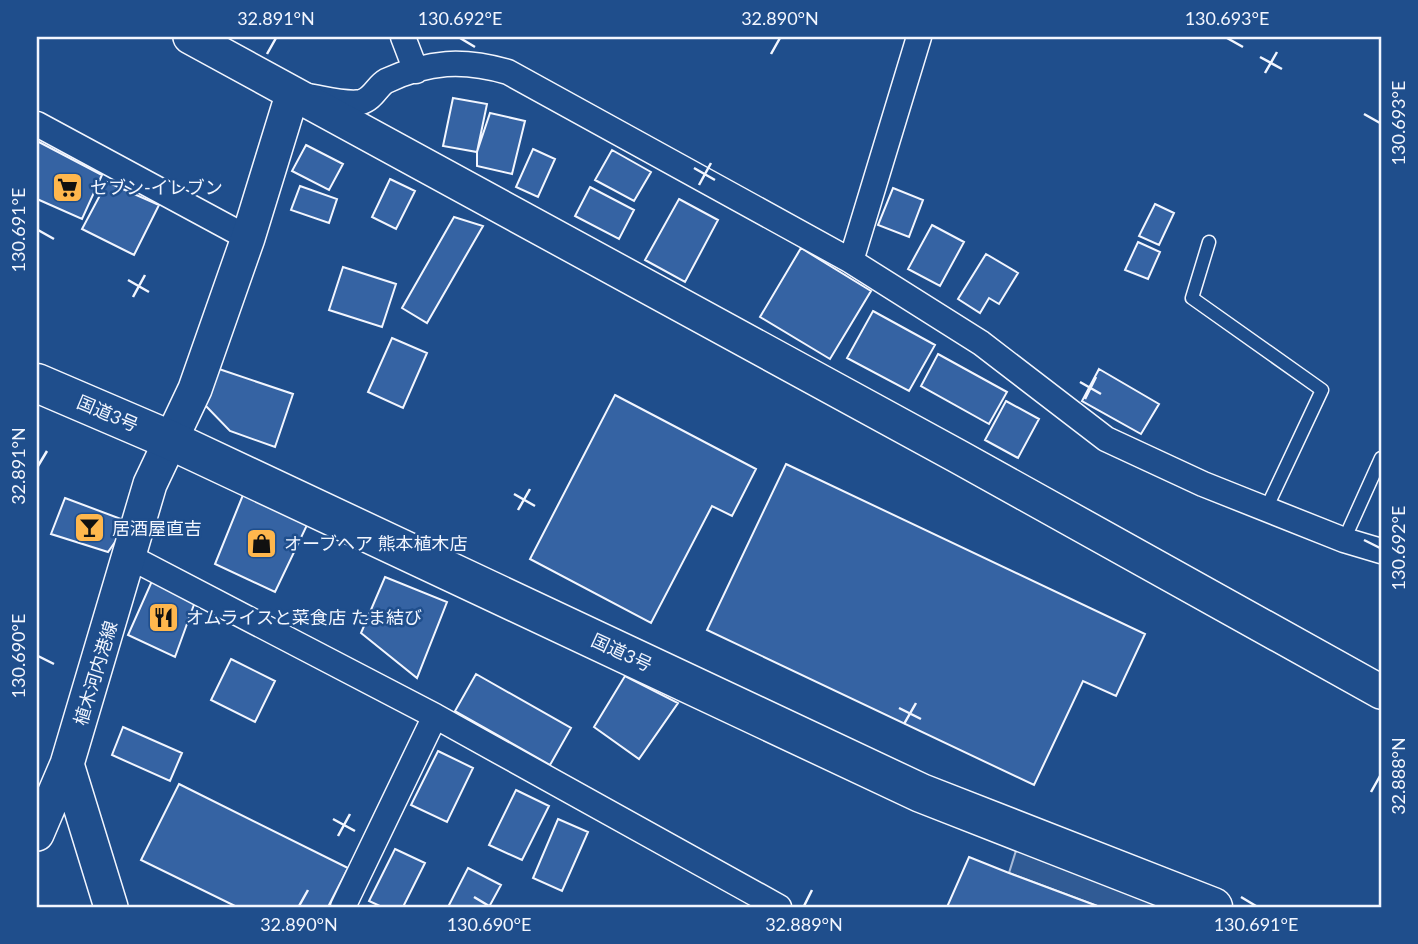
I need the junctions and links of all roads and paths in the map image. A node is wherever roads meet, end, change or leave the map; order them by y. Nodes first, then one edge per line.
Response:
1 (190, 37) edge
2 (403, 37) edge
3 (919, 37) edge
4 (416, 71) junction
5 (292, 95) junction
6 (37, 124) edge
7 (248, 238) junction
8 (1209, 242) dead end
9 (850, 261) junction
10 (37, 383) edge
11 (170, 440) junction
12 (1381, 458) edge
13 (1266, 509) junction
14 (1344, 540) junction
15 (1381, 551) edge
16 (130, 557) junction
17 (1381, 692) edge
18 (435, 716) junction
19 (67, 764) junction
20 (37, 834) edge
21 (111, 907) edge
22 (343, 907) edge
23 (779, 907) edge
24 (1213, 907) edge

1 - 5 street
2 - 4 street
3 - 9 street
4 - 5 street
4 - 9 street
5 - 7 street, 植木河内港線
5 - 17 street
6 - 7 street
7 - 11 street, 植木河内港線
8 - 13 lane
9 - 13 street
10 - 11 highway, 国道3号
11 - 16 street, 植木河内港線
11 - 24 highway, 国道3号
12 - 14 lane
13 - 14 street
14 - 15 street
16 - 18 street
16 - 19 street, 植木河内港線
18 - 22 street
18 - 23 street
19 - 20 street, 植木河内港線
19 - 21 street

